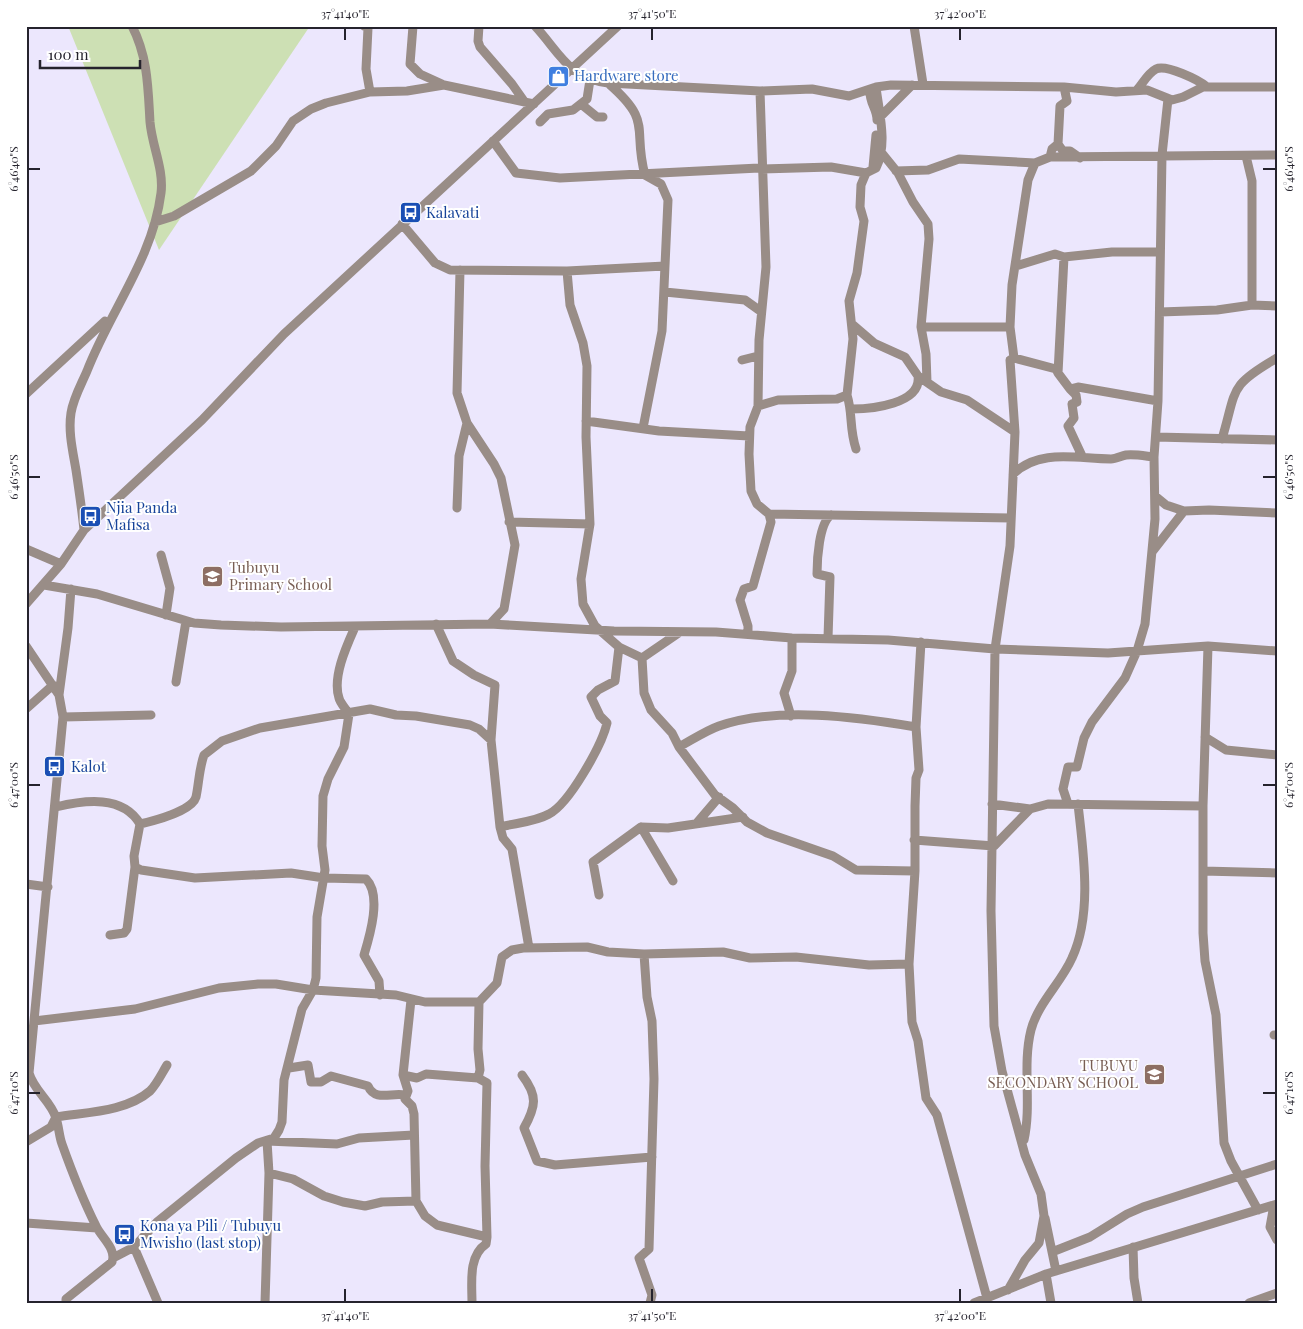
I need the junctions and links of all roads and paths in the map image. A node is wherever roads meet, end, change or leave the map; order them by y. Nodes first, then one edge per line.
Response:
1 (132, 26) edge
2 (364, 26) edge
3 (413, 26) edge
4 (480, 26) edge
5 (535, 26) edge
6 (618, 26) edge
7 (914, 26) edge
8 (572, 68) junction
9 (590, 80) junction
10 (608, 83) junction
11 (923, 84) junction
12 (444, 85) junction
13 (912, 85) junction
14 (1064, 87) junction
15 (1207, 87) junction
16 (1277, 87) edge
17 (873, 89) junction
18 (1137, 90) junction
19 (760, 91) junction
20 (370, 92) junction
21 (1168, 99) junction
22 (524, 101) junction
23 (534, 104) junction
24 (581, 104) junction
25 (881, 116) junction
26 (603, 117) dead end
27 (540, 122) dead end
28 (493, 141) junction
29 (1058, 144) junction
30 (881, 152) junction
31 (1162, 155) junction
32 (1277, 155) edge
33 (1246, 156) junction
34 (1050, 158) junction
35 (1080, 158) junction
36 (1035, 163) junction
37 (760, 168) junction
38 (896, 171) junction
39 (870, 172) junction
40 (644, 173) junction
41 (155, 222) junction
42 (402, 224) junction
43 (1160, 252) junction
44 (1064, 257) junction
45 (665, 266) junction
46 (1016, 266) junction
47 (460, 270) junction
48 (567, 270) junction
49 (665, 292) junction
50 (1252, 305) junction
51 (1277, 306) edge
52 (115, 309) junction
53 (759, 310) dead end
54 (1160, 312) junction
55 (853, 325) junction
56 (921, 327) junction
57 (1010, 327) junction
58 (758, 356) junction
59 (1014, 358) junction
60 (1277, 358) edge
61 (742, 360) dead end
62 (1058, 373) junction
63 (918, 376) junction
64 (927, 382) junction
65 (1070, 389) junction
66 (26, 394) edge
67 (847, 395) junction
68 (1158, 401) junction
69 (758, 406) junction
70 (852, 409) junction
71 (586, 421) junction
72 (467, 423) junction
73 (643, 428) junction
74 (1015, 432) junction
75 (749, 436) junction
76 (1156, 437) junction
77 (1222, 439) junction
78 (1277, 440) edge
79 (856, 449) dead end
80 (1082, 456) junction
81 (1154, 456) junction
82 (1013, 474) junction
83 (1155, 496) junction
84 (457, 508) dead end
85 (1184, 511) junction
86 (1277, 513) edge
87 (769, 514) junction
88 (832, 516) junction
89 (1011, 518) junction
90 (509, 522) junction
91 (590, 524) junction
92 (84, 530) junction
93 (26, 549) edge
94 (1151, 554) junction
95 (161, 556) dead end
96 (61, 564) junction
97 (44, 585) junction
98 (71, 589) junction
99 (26, 604) edge
100 (166, 615) junction
101 (186, 621) junction
102 (436, 624) junction
103 (490, 624) junction
104 (355, 626) junction
105 (599, 630) junction
106 (680, 632) junction
107 (748, 634) junction
108 (792, 638) junction
109 (828, 638) junction
110 (921, 642) junction
111 (1208, 646) junction
112 (26, 647) edge
113 (619, 647) junction
114 (995, 649) junction
115 (1137, 651) junction
116 (1277, 651) edge
117 (642, 658) junction
118 (176, 682) dead end
119 (53, 685) junction
120 (59, 695) junction
121 (26, 709) edge
122 (349, 714) junction
123 (151, 715) dead end
124 (791, 716) junction
125 (64, 717) junction
126 (916, 726) junction
127 (1205, 737) junction
128 (490, 740) junction
129 (679, 747) junction
130 (1277, 755) edge
131 (719, 798) junction
132 (992, 804) junction
133 (1068, 804) junction
134 (1078, 804) junction
135 (56, 806) junction
136 (1203, 806) junction
137 (1030, 809) junction
138 (743, 817) junction
139 (140, 824) junction
140 (696, 824) junction
141 (500, 827) junction
142 (641, 827) junction
143 (914, 840) junction
144 (994, 846) junction
145 (135, 867) junction
146 (915, 871) junction
147 (1203, 871) junction
148 (1277, 873) edge
149 (324, 878) junction
150 (673, 881) dead end
151 (26, 884) edge
152 (48, 887) junction
153 (599, 895) dead end
154 (110, 936) dead end
155 (529, 948) junction
156 (644, 954) junction
157 (909, 964) junction
158 (313, 990) junction
159 (380, 995) junction
160 (411, 1000) junction
161 (479, 1002) junction
162 (30, 1008) edge
163 (34, 1022) junction
164 (167, 1065) dead end
165 (288, 1068) junction
166 (403, 1075) junction
167 (522, 1075) dead end
168 (478, 1078) junction
169 (29, 1084) edge
170 (405, 1095) junction
171 (56, 1117) junction
172 (414, 1135) junction
173 (267, 1141) junction
174 (26, 1142) edge
175 (1023, 1142) junction
176 (652, 1157) junction
177 (1277, 1164) edge
178 (269, 1173) junction
179 (1240, 1178) junction
180 (416, 1201) junction
181 (1275, 1204) edge
182 (1258, 1210) junction
183 (1044, 1216) junction
184 (26, 1223) edge
185 (97, 1228) junction
186 (487, 1237) junction
187 (1277, 1240) edge
188 (134, 1247) junction
189 (1133, 1247) junction
190 (1052, 1252) junction
191 (113, 1258) junction
192 (1056, 1271) junction
193 (1046, 1274) junction
194 (1008, 1290) junction
195 (1277, 1293) edge
196 (987, 1298) junction
197 (64, 1301) edge
198 (158, 1303) edge
199 (265, 1303) edge
200 (472, 1303) edge
201 (650, 1303) edge
202 (974, 1303) edge
203 (1051, 1303) edge
204 (1138, 1303) edge
205 (1248, 1303) edge

1 - 41 street
2 - 20 street
3 - 12 street
4 - 22 street
5 - 8 street
6 - 8 street
7 - 11 street
8 - 9 street
8 - 23 street
9 - 10 street
9 - 24 street
10 - 19 street
10 - 40 street
11 - 13 street
11 - 14 street
12 - 20 street
12 - 22 street
13 - 17 street
13 - 25 street
14 - 18 street
14 - 29 street
15 - 16 street
15 - 18 street
15 - 21 street
17 - 19 street
17 - 25 street
17 - 39 street
18 - 21 street
19 - 37 street
20 - 41 street
21 - 31 street
22 - 23 street
23 - 28 street
24 - 26 street
24 - 27 street
25 - 30 street
28 - 40 street
28 - 42 street
29 - 34 street
29 - 35 street
30 - 38 street
30 - 39 street
31 - 33 street
31 - 35 street
31 - 43 street
32 - 33 street
33 - 50 street
34 - 35 street
34 - 36 street
36 - 38 street
36 - 46 street
37 - 39 street
37 - 40 street
37 - 58 street
38 - 56 street
39 - 55 street
40 - 45 street
41 - 52 street
42 - 47 street
42 - 92 street
43 - 44 street
43 - 54 street
44 - 46 street
44 - 62 street
45 - 48 street
45 - 49 street
46 - 57 street
47 - 48 street
47 - 72 street
48 - 71 street
49 - 53 street
49 - 73 street
50 - 51 street
50 - 54 street
52 - 66 street
52 - 92 street
54 - 68 street
55 - 63 street
55 - 67 street
56 - 57 street
56 - 64 street
57 - 59 street
58 - 61 street
58 - 69 street
59 - 62 street
59 - 74 street
60 - 77 street
62 - 65 street
63 - 64 street
63 - 70 street
64 - 74 street
65 - 68 street
65 - 80 street
67 - 69 street
67 - 70 street
68 - 76 street
69 - 75 street
70 - 79 street
71 - 73 street
71 - 91 street
72 - 84 street
72 - 90 street
73 - 75 street
74 - 82 street
75 - 87 street
76 - 77 street
76 - 81 street
77 - 78 street
80 - 81 street
80 - 82 street
81 - 83 street
82 - 89 street
83 - 85 street
83 - 94 street
85 - 86 street
85 - 94 street
87 - 88 street
87 - 107 street
88 - 89 street
88 - 109 street
89 - 114 street
90 - 91 street
90 - 103 street
91 - 105 street
92 - 96 street
93 - 96 street
94 - 115 street
95 - 100 street
96 - 97 street
97 - 98 street
97 - 99 street
98 - 100 street
98 - 120 street
100 - 101 street
101 - 104 street
101 - 118 street
102 - 103 street
102 - 104 street
102 - 128 street
103 - 105 street
104 - 122 street
105 - 106 street
105 - 113 street
106 - 107 street
106 - 117 street
107 - 108 street
108 - 109 street
108 - 124 street
109 - 110 street
110 - 114 street
110 - 126 street
111 - 115 street
111 - 116 street
111 - 127 street
112 - 119 street
113 - 117 street
113 - 141 street
114 - 115 street
114 - 132 street
115 - 133 street
117 - 129 street
119 - 120 street
119 - 121 street
120 - 125 street
122 - 128 street
122 - 139 street
122 - 149 street
123 - 125 street
124 - 126 street
124 - 129 street
125 - 135 street
126 - 143 street
127 - 130 street
127 - 136 street
128 - 141 street
129 - 131 street
131 - 138 street
131 - 140 street
132 - 137 street
132 - 144 street
133 - 134 street
133 - 137 street
134 - 136 street
134 - 175 street
135 - 139 street
135 - 152 street
136 - 147 street
137 - 144 street
138 - 140 street
138 - 146 street
139 - 145 street
140 - 142 street
141 - 155 street
142 - 150 street
142 - 153 street
143 - 144 street
143 - 146 street
144 - 175 street
145 - 149 street
145 - 154 street
146 - 157 street
147 - 148 street
147 - 179 street
149 - 158 street
149 - 159 street
151 - 152 street
152 - 162 street
155 - 156 street
155 - 161 street
156 - 157 street
156 - 176 street
157 - 196 street
158 - 159 street
158 - 163 street
158 - 165 street
159 - 160 street
160 - 161 street
160 - 166 street
161 - 168 street
162 - 163 street
163 - 169 street
164 - 171 street
165 - 170 street
165 - 173 street
166 - 168 street
166 - 170 street
167 - 176 street
168 - 186 street
169 - 171 street
170 - 172 street
171 - 174 street
171 - 185 street
172 - 173 street
172 - 180 street
173 - 178 street
173 - 188 street
175 - 183 street
176 - 201 street
177 - 179 street
178 - 180 street
178 - 199 street
179 - 182 street
179 - 190 street
180 - 186 street
181 - 182 street
181 - 187 street
182 - 189 street
183 - 190 street
183 - 194 street
184 - 185 street
185 - 191 street
186 - 200 street
188 - 191 street
188 - 198 street
189 - 192 street
189 - 204 street
190 - 192 street
191 - 197 street
192 - 193 street
193 - 194 street
193 - 203 street
194 - 196 street
195 - 205 street
196 - 202 street

